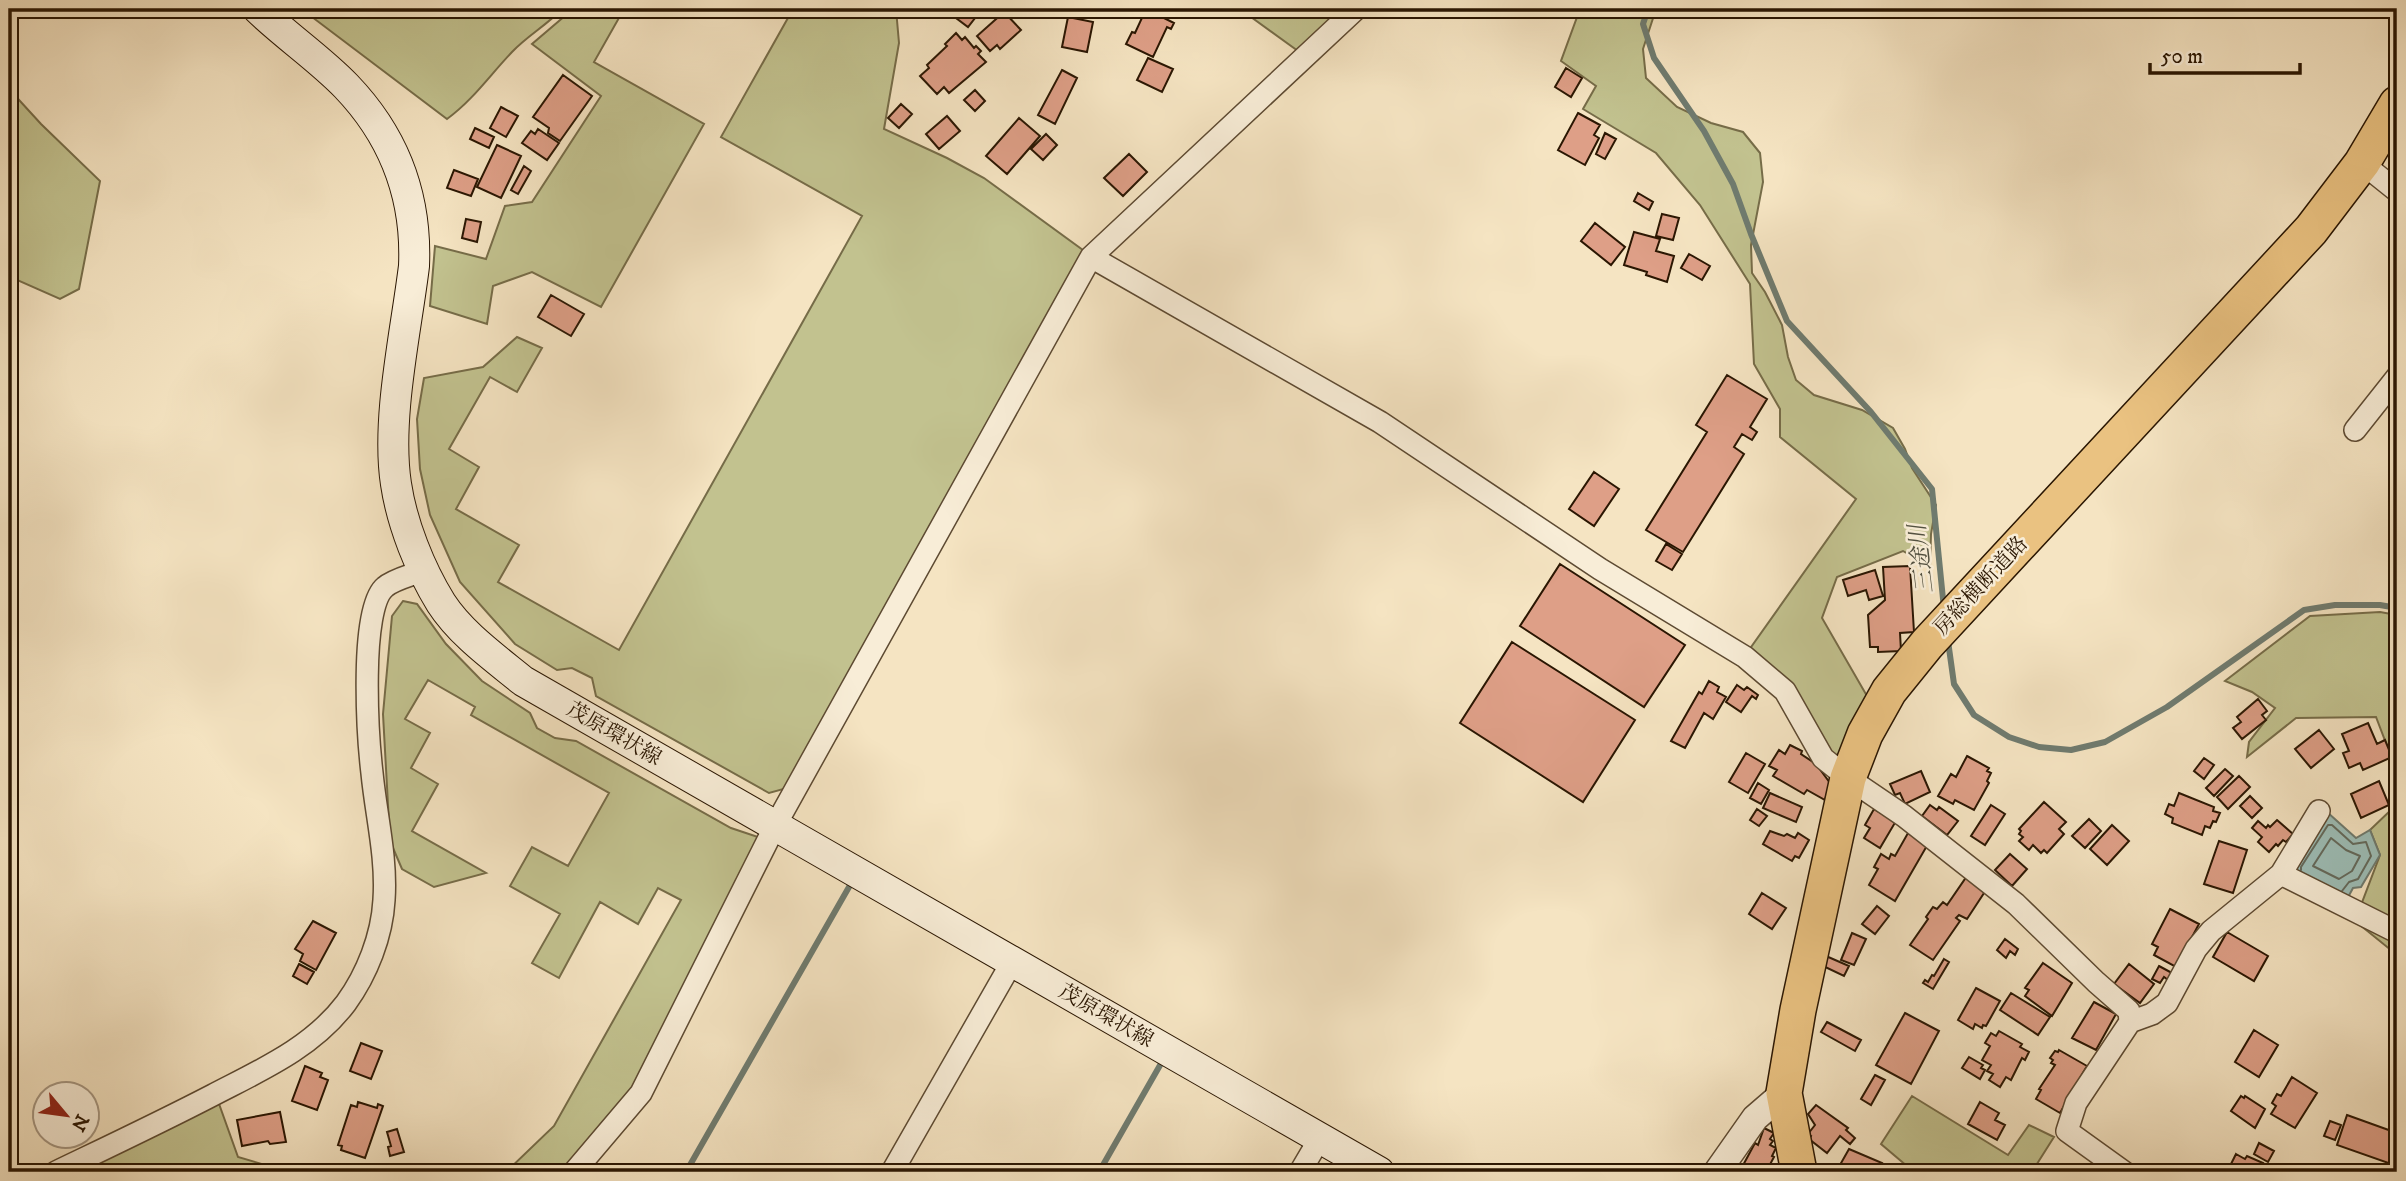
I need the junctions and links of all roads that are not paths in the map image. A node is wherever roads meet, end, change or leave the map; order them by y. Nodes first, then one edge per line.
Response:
1 (258, 9) edge
2 (1356, 9) edge
3 (2397, 104) edge
4 (2362, 163) junction
5 (2397, 191) edge
6 (1091, 257) junction
7 (2397, 377) edge
8 (2355, 430) dead end
9 (424, 570) junction
10 (1848, 778) junction
11 (2319, 811) dead end
12 (775, 826) junction
13 (2281, 874) junction
14 (2397, 932) edge
15 (1012, 962) junction
16 (2130, 1022) junction
17 (1784, 1093) junction
18 (1320, 1138) junction
19 (56, 1172) edge
20 (575, 1172) edge
21 (892, 1172) edge
22 (1300, 1172) edge
23 (1379, 1172) edge
24 (1717, 1172) edge
25 (1799, 1172) edge
26 (2124, 1172) edge

1 - 9 main road, 茂原環状線
2 - 6 street
3 - 4 highway, 房総横断道路
4 - 5 street
4 - 10 highway, 房総横断道路
6 - 10 street
6 - 12 street
7 - 8 street
9 - 12 main road, 茂原環状線
9 - 19 street
10 - 16 street
10 - 17 highway, 房総横断道路
11 - 13 street
12 - 15 main road, 茂原環状線
12 - 20 street
13 - 14 street
13 - 16 street
15 - 18 main road, 茂原環状線
15 - 21 street
16 - 26 street
17 - 24 street
17 - 25 highway, 房総横断道路
18 - 22 street
18 - 23 main road, 茂原環状線

